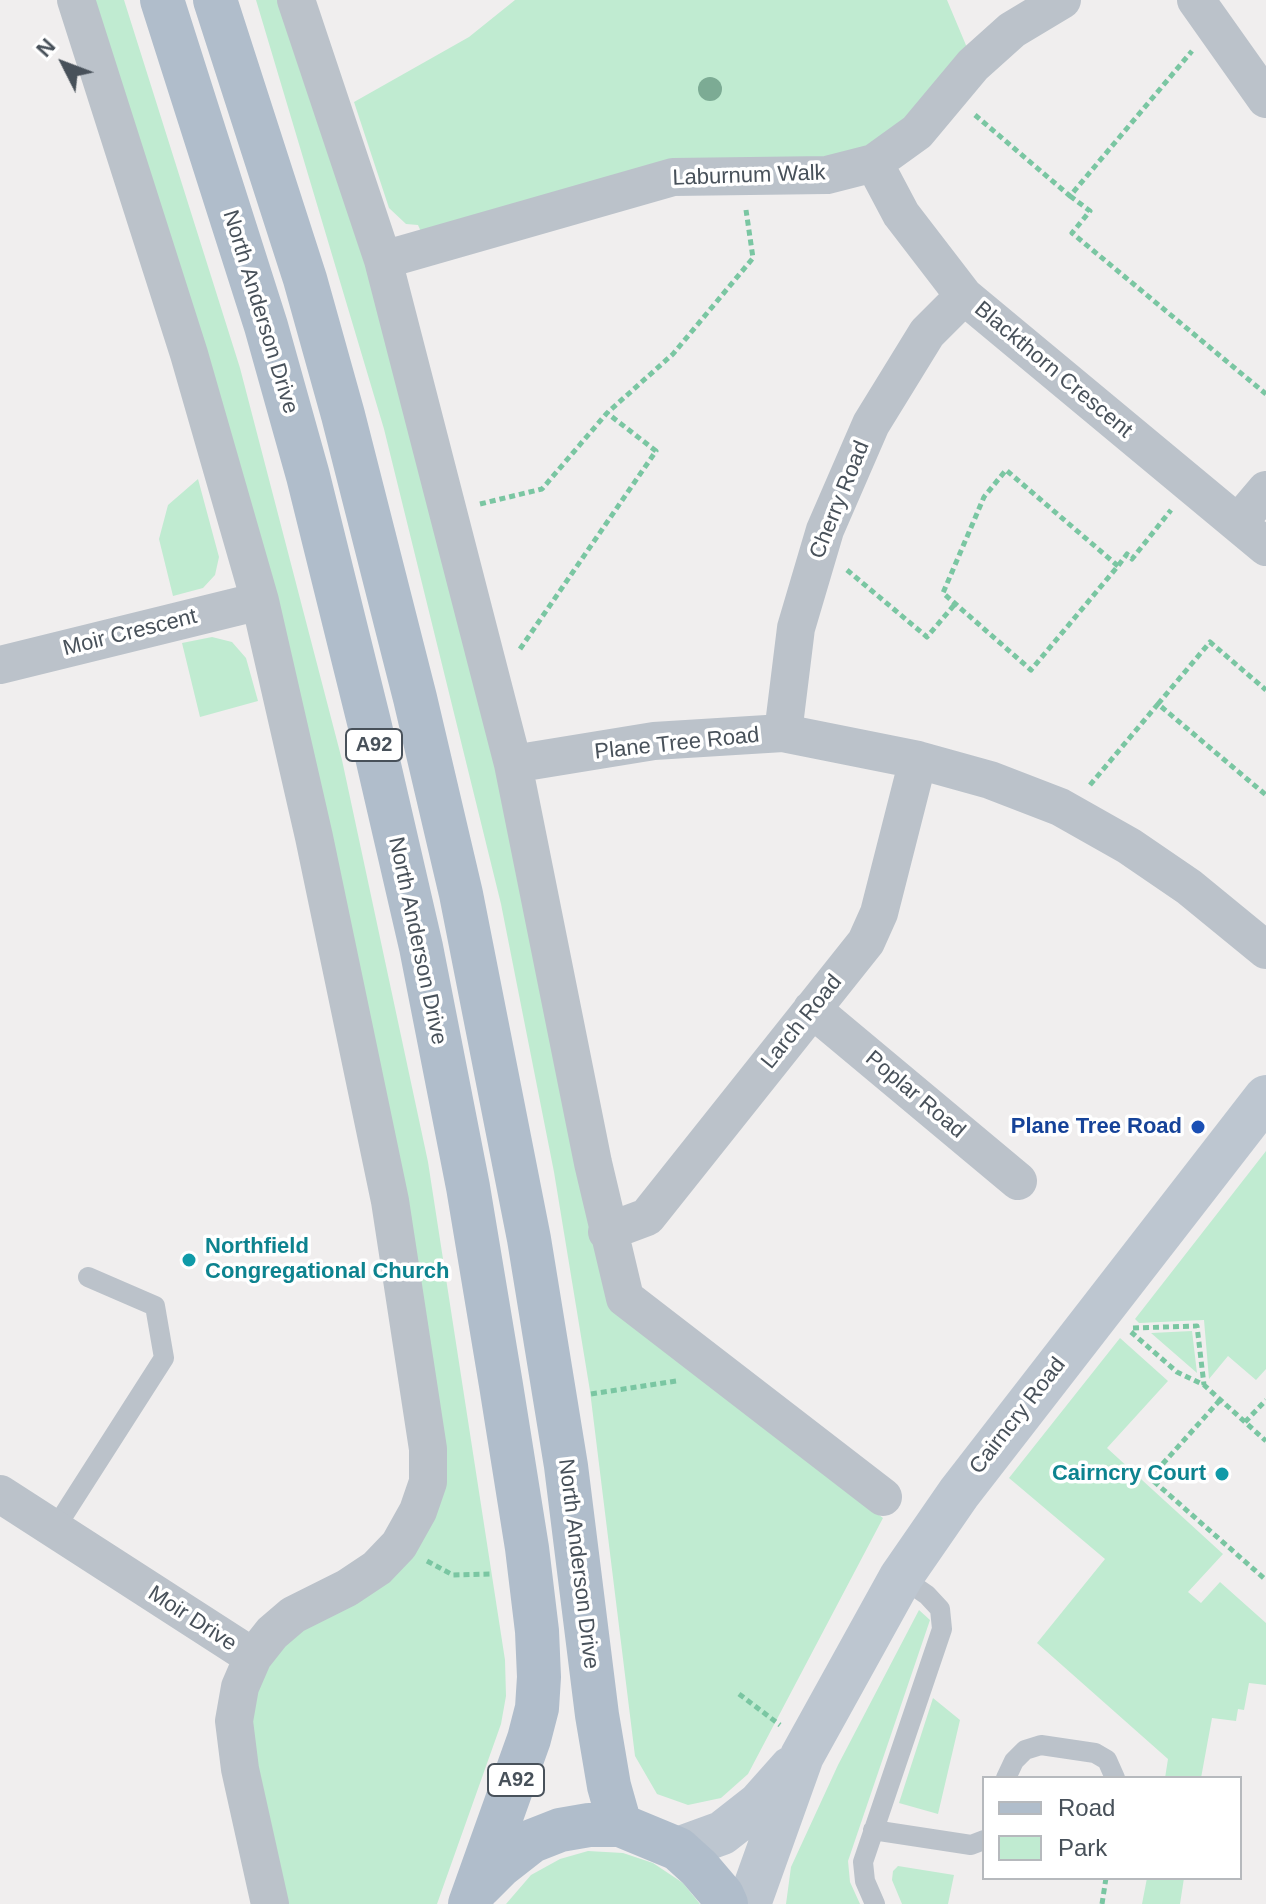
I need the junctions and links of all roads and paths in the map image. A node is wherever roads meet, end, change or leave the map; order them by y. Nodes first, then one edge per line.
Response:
1 (76, 0) edge
2 (162, 0) edge
3 (215, 0) edge
4 (296, 0) edge
5 (1062, 0) edge
6 (1205, 12) edge
7 (950, 94) junction
8 (1266, 99) edge
9 (874, 163) junction
10 (741, 176) junction
11 (1070, 196) junction
12 (383, 260) junction
13 (964, 296) junction
14 (1266, 394) edge
15 (607, 413) junction
16 (1192, 485) junction
17 (1266, 490) edge
18 (448, 511) junction
19 (1252, 535) edge
20 (819, 548) junction
21 (1118, 566) junction
22 (260, 601) junction
23 (955, 604) junction
24 (0, 665) edge
25 (490, 672) junction
26 (1266, 690) edge
27 (1158, 704) junction
28 (783, 733) junction
29 (918, 760) junction
30 (513, 764) junction
31 (1097, 775) dead end
32 (1266, 795) edge
33 (1266, 950) edge
34 (812, 1009) junction
35 (1266, 1097) edge
36 (1018, 1181) dead end
37 (607, 1232) junction
38 (88, 1277) dead end
39 (721, 1374) junction
40 (1204, 1385) junction
41 (584, 1395) dead end
42 (1220, 1400) junction
43 (1266, 1400) edge
44 (1245, 1422) junction
45 (1266, 1441) edge
46 (0, 1494) edge
47 (883, 1497) dead end
48 (54, 1530) junction
49 (417, 1557) dead end
50 (498, 1573) dead end
51 (901, 1577) junction
52 (1266, 1580) edge
53 (253, 1657) junction
54 (739, 1694) dead end
55 (805, 1749) junction
56 (1007, 1776) edge
57 (1114, 1776) edge
58 (620, 1825) junction
59 (873, 1830) junction
60 (982, 1841) edge
61 (678, 1849) junction
62 (1106, 1880) edge
63 (472, 1899) edge
64 (270, 1904) edge
65 (726, 1904) edge
66 (749, 1904) edge
67 (875, 1904) edge
68 (1102, 1904) edge

1 - 22 street
2 - 63 main road, North Anderson Drive / A92
3 - 58 main road, North Anderson Drive / A92
4 - 12 street
5 - 7 street, Laburnum Walk
6 - 8 street
6 - 11 path
7 - 9 street, Laburnum Walk
7 - 11 path
9 - 10 street, Laburnum Walk
9 - 13 street, Blackthorn Crescent
10 - 12 street, Laburnum Walk
10 - 15 path
11 - 14 path
12 - 18 street
13 - 16 street, Blackthorn Crescent
13 - 20 street, Cherry Road
15 - 18 path
15 - 25 path
16 - 19 street, Blackthorn Crescent
16 - 21 path
17 - 19 street
18 - 25 street
20 - 23 path
20 - 28 street, Cherry Road
21 - 23 path
21 - 23 path
22 - 24 street, Moir Crescent
22 - 53 street
25 - 30 street
26 - 27 path
27 - 31 path
27 - 32 path
28 - 29 street, Plane Tree Road
28 - 30 street, Plane Tree Road
29 - 33 street, Plane Tree Road
29 - 34 street, Larch Road
30 - 37 street
34 - 36 street, Poplar Road
34 - 37 street, Larch Road
35 - 51 street, Cairncry Road
37 - 39 street
38 - 48 lane
39 - 41 path
39 - 47 street
40 - 40 path
40 - 42 path
42 - 44 path
42 - 52 path
43 - 44 path
44 - 45 path
46 - 48 street, Moir Drive
48 - 53 street, Moir Drive
49 - 50 path
51 - 55 street, Cairncry Road
51 - 59 lane
53 - 64 street, Moir Drive
54 - 55 path
55 - 61 street, Cairncry Road
55 - 66 street, Cairncry Road
56 - 57 lane
58 - 61 main road, A92
58 - 63 main road, A92
59 - 60 lane
59 - 67 lane
61 - 65 main road, A92
62 - 68 path

